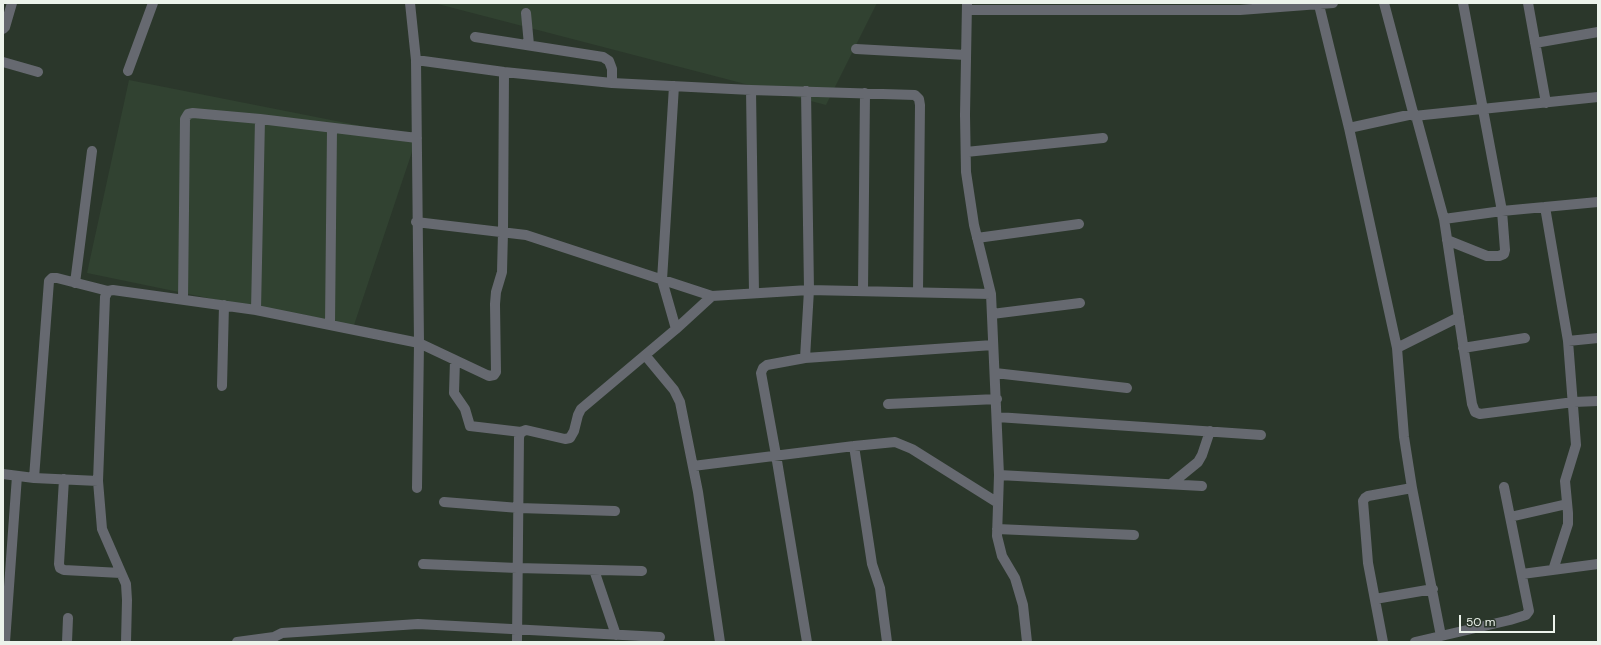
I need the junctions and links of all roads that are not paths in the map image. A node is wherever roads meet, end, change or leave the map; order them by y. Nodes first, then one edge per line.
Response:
1 (12, 3) edge
2 (153, 3) edge
3 (410, 3) edge
4 (1333, 3) edge
5 (1384, 3) edge
6 (1463, 3) edge
7 (1528, 3) edge
8 (1319, 5) junction
9 (967, 6) edge
10 (1240, 7) edge
11 (526, 13) dead end
12 (3, 29) edge
13 (1598, 32) edge
14 (475, 37) dead end
15 (1535, 43) junction
16 (529, 45) junction
17 (856, 48) dead end
18 (966, 55) junction
19 (416, 60) junction
20 (3, 62) edge
21 (128, 71) dead end
22 (38, 72) dead end
23 (504, 72) junction
24 (612, 83) junction
25 (674, 86) junction
26 (751, 90) junction
27 (806, 92) junction
28 (865, 93) junction
29 (1598, 97) edge
30 (1546, 103) junction
31 (1483, 110) junction
32 (1415, 115) junction
33 (260, 119) junction
34 (1349, 128) junction
35 (332, 129) junction
36 (417, 138) junction
37 (1102, 138) dead end
38 (92, 151) dead end
39 (966, 152) junction
40 (1598, 202) edge
41 (1545, 207) junction
42 (1502, 211) junction
43 (1444, 219) junction
44 (416, 222) junction
45 (1079, 224) dead end
46 (503, 232) junction
47 (978, 238) junction
48 (1447, 240) junction
49 (662, 280) junction
50 (75, 283) junction
51 (809, 290) junction
52 (108, 291) junction
53 (863, 291) junction
54 (918, 292) junction
55 (754, 293) junction
56 (991, 294) junction
57 (712, 296) junction
58 (183, 300) junction
59 (1080, 303) dead end
60 (224, 305) junction
61 (256, 310) junction
62 (992, 314) junction
63 (1459, 317) junction
64 (330, 324) junction
65 (676, 329) junction
66 (1525, 338) dead end
67 (1598, 338) edge
68 (1568, 341) junction
69 (419, 343) junction
70 (993, 345) junction
71 (1397, 348) junction
72 (1463, 348) junction
73 (645, 355) junction
74 (805, 358) junction
75 (455, 360) junction
76 (995, 373) junction
77 (222, 386) dead end
78 (1127, 388) dead end
79 (997, 399) junction
80 (1598, 401) edge
81 (1574, 402) junction
82 (888, 404) dead end
83 (997, 417) junction
84 (1210, 431) junction
85 (522, 432) junction
86 (1261, 435) dead end
87 (854, 446) junction
88 (776, 455) junction
89 (693, 466) junction
90 (3, 474) edge
91 (999, 475) junction
92 (17, 476) junction
93 (34, 478) junction
94 (64, 479) junction
95 (98, 481) junction
96 (1171, 484) junction
97 (1202, 486) dead end
98 (1504, 487) dead end
99 (417, 488) dead end
100 (1412, 488) junction
101 (444, 502) dead end
102 (998, 503) junction
103 (1567, 504) junction
104 (519, 508) junction
105 (614, 511) dead end
106 (1510, 517) junction
107 (997, 529) junction
108 (1134, 535) dead end
109 (423, 564) dead end
110 (1598, 564) edge
111 (517, 568) junction
112 (594, 570) junction
113 (1553, 570) junction
114 (642, 571) dead end
115 (121, 573) junction
116 (1522, 574) junction
117 (1433, 589) junction
118 (1375, 599) junction
119 (68, 618) dead end
120 (518, 629) junction
121 (616, 635) junction
122 (1441, 636) junction
123 (660, 637) dead end
124 (1454, 637) edge
125 (273, 640) edge
126 (4, 642) edge
127 (67, 642) edge
128 (126, 642) edge
129 (238, 642) edge
130 (517, 642) edge
131 (720, 642) edge
132 (807, 642) edge
133 (886, 642) edge
134 (1027, 642) edge
135 (1383, 642) edge
136 (1414, 642) edge

1 - 12 street
2 - 21 street
3 - 19 street
4 - 8 street
5 - 32 street
6 - 31 street
7 - 15 street
8 - 10 street
8 - 34 street
9 - 10 street
9 - 18 street
11 - 16 street
13 - 15 street
14 - 16 street
15 - 30 street
16 - 24 street
17 - 18 street
18 - 39 street
19 - 23 street
19 - 36 street
20 - 22 street
23 - 24 street
23 - 46 street
24 - 25 street
25 - 26 street
25 - 49 street
26 - 27 street
26 - 55 street
27 - 28 street
27 - 51 street
28 - 53 street
28 - 54 street
29 - 30 street
30 - 31 street
31 - 32 street
31 - 42 street
32 - 34 street
32 - 43 street
33 - 35 street
33 - 58 street
33 - 61 street
34 - 71 street
35 - 36 street
35 - 64 street
36 - 44 street
37 - 39 street
38 - 50 street
39 - 47 street
40 - 41 street
41 - 42 street
41 - 68 street
42 - 43 street
42 - 48 street
43 - 48 street
44 - 46 street
44 - 69 street
45 - 47 street
46 - 49 street
46 - 75 street
47 - 56 street
48 - 63 street
49 - 57 street
49 - 65 street
50 - 52 street
50 - 93 street
51 - 53 street
51 - 55 street
51 - 74 street
52 - 58 street
52 - 95 street
53 - 54 street
54 - 56 street
55 - 57 street
56 - 62 street
57 - 65 street
58 - 60 street
59 - 62 street
60 - 61 street
60 - 77 street
61 - 64 street
62 - 70 street
63 - 71 street
63 - 72 street
64 - 69 street
65 - 73 street
66 - 72 street
67 - 68 street
68 - 81 street
69 - 75 street
69 - 99 street
70 - 74 street
70 - 76 street
71 - 100 street
72 - 81 street
73 - 85 street
73 - 89 street
74 - 88 street
75 - 85 street
76 - 78 street
76 - 79 street
79 - 82 street
79 - 83 street
80 - 81 street
81 - 103 street
83 - 84 street
83 - 91 street
84 - 86 street
84 - 96 street
85 - 104 street
87 - 88 street
87 - 102 street
87 - 133 street
88 - 89 street
88 - 132 street
89 - 131 street
90 - 92 street
91 - 96 street
91 - 102 street
92 - 93 street
92 - 126 street
93 - 94 street
94 - 95 street
94 - 115 street
95 - 115 street
96 - 97 street
98 - 106 street
100 - 117 street
100 - 118 street
101 - 104 street
102 - 107 street
103 - 106 street
103 - 113 street
104 - 105 street
104 - 111 street
106 - 116 street
107 - 108 street
107 - 134 street
109 - 111 street
110 - 113 street
111 - 112 street
111 - 120 street
112 - 114 street
112 - 121 street
113 - 116 street
115 - 128 street
116 - 124 street
117 - 118 street
117 - 122 street
118 - 135 street
119 - 127 street
120 - 121 street
120 - 125 street
120 - 130 street
121 - 123 street
122 - 124 street
122 - 136 street
125 - 129 street

